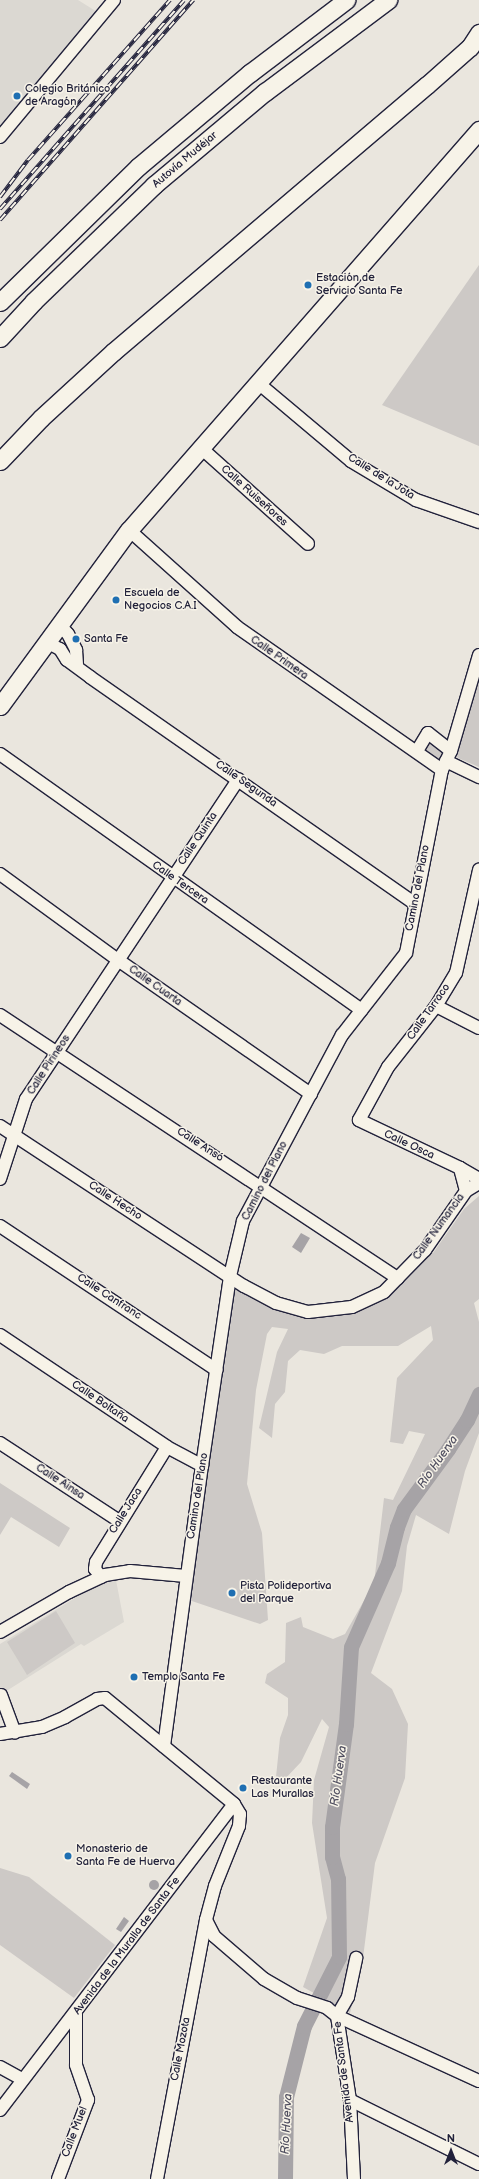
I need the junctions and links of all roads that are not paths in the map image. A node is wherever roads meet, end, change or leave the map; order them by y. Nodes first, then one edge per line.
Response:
1 (114, 0) edge
2 (346, 0) edge
3 (388, 0) edge
4 (479, 33) edge
5 (479, 130) edge
6 (0, 138) edge
7 (0, 302) edge
8 (0, 338) edge
9 (257, 382) junction
10 (200, 447) junction
11 (0, 461) edge
12 (479, 522) edge
13 (129, 530) junction
14 (308, 544) dead end
15 (59, 624) junction
16 (46, 642) junction
17 (479, 655) edge
18 (77, 666) junction
19 (0, 706) edge
20 (417, 751) junction
21 (0, 754) edge
22 (446, 760) junction
23 (479, 777) edge
24 (239, 779) junction
25 (479, 870) edge
26 (0, 874) edge
27 (172, 878) junction
28 (414, 903) junction
29 (476, 906) edge
30 (118, 960) junction
31 (436, 1006) junction
32 (361, 1010) junction
33 (0, 1015) edge
34 (479, 1028) edge
35 (57, 1052) junction
36 (311, 1094) junction
37 (359, 1120) joint
38 (0, 1126) edge
39 (14, 1135) junction
40 (460, 1168) junction
41 (0, 1179) edge
42 (479, 1179) edge
43 (479, 1183) edge
44 (262, 1186) junction
45 (466, 1191) junction
46 (0, 1226) edge
47 (230, 1276) junction
48 (398, 1278) junction
49 (0, 1335) edge
50 (217, 1370) junction
51 (0, 1443) edge
52 (167, 1447) junction
53 (202, 1466) junction
54 (119, 1521) junction
55 (186, 1576) junction
56 (101, 1577) junction
57 (0, 1632) edge
58 (1, 1695) dead end
59 (15, 1733) junction
60 (0, 1734) edge
61 (164, 1746) junction
62 (234, 1804) junction
63 (206, 1920) junction
64 (356, 1958) dead end
65 (76, 2014) junction
66 (337, 2016) junction
67 (0, 2067) edge
68 (23, 2080) junction
69 (479, 2081) edge
70 (350, 2100) junction
71 (0, 2110) edge
72 (479, 2164) edge
73 (58, 2179) edge
74 (157, 2179) edge
75 (354, 2179) edge

1 - 6 street
2 - 7 highway
3 - 8 highway, Autovía Mudéjar
4 - 11 highway
5 - 9 highway
9 - 10 highway
9 - 12 street, Calle de la Jota
10 - 13 highway
10 - 14 street, Calle Ruiseñores
13 - 15 highway
13 - 20 street, Calle Primera
15 - 16 highway
15 - 18 street
16 - 18 street, Calle Segunda
16 - 19 highway
17 - 22 street, Camino del Plano
18 - 24 street, Calle Segunda
20 - 22 street, Calle Primera
20 - 22 street
21 - 27 street, Calle Tercera
22 - 23 street
22 - 28 street, Camino del Plano
24 - 27 street, Calle Quinta
24 - 28 street, Calle Segunda
25 - 29 street, Calle Tarraco
26 - 30 street, Calle Cuarta
27 - 30 street, Calle Quinta
27 - 32 street, Calle Tercera
28 - 32 street, Camino del Plano
29 - 31 street, Calle Tarraco
30 - 35 street, Calle Pirineos
30 - 36 street, Calle Cuarta
31 - 34 street
31 - 37 street, Calle Tarraco
32 - 36 street, Camino del Plano
33 - 35 street, Calle Ansó
35 - 39 street, Calle Pirineos
35 - 44 street, Calle Ansó
36 - 44 street, Camino del Plano
37 - 40 street, Calle Osca
38 - 39 street, Calle Hecho
39 - 41 street, Calle Pirineos
39 - 47 street, Calle Hecho
40 - 42 street, Calle Osca
40 - 45 street
43 - 45 street, Calle Numancia
44 - 47 street, Camino del Plano
44 - 48 street, Calle Ansó
45 - 48 street, Calle Numancia
46 - 50 street, Calle Canfranc
47 - 48 street, Calle Numancia
47 - 50 street, Camino del Plano
49 - 52 street, Calle Boltaña
50 - 53 street, Camino del Plano
51 - 54 street, Calle Ainsa
52 - 53 street, Calle Boltaña
52 - 54 street, Calle Jaca
53 - 55 street, Camino del Plano
54 - 56 street, Calle Jaca
55 - 56 street
55 - 61 street, Camino del Plano
56 - 57 street
58 - 59 street
59 - 60 street
59 - 61 street
61 - 62 street
62 - 63 street
62 - 65 street, Avenida de la Muralla de Santa Fe
63 - 66 street, Avenida de Santa Fe
63 - 74 street, Calle Mozota
64 - 66 street
65 - 68 street, Avenida de la Muralla de Santa Fe
65 - 73 street, Calle Muel
66 - 69 street
66 - 70 street, Avenida de Santa Fe
67 - 68 street
68 - 71 street, Avenida de la Muralla de Santa Fe
70 - 72 street
70 - 75 street, Avenida de Santa Fe

